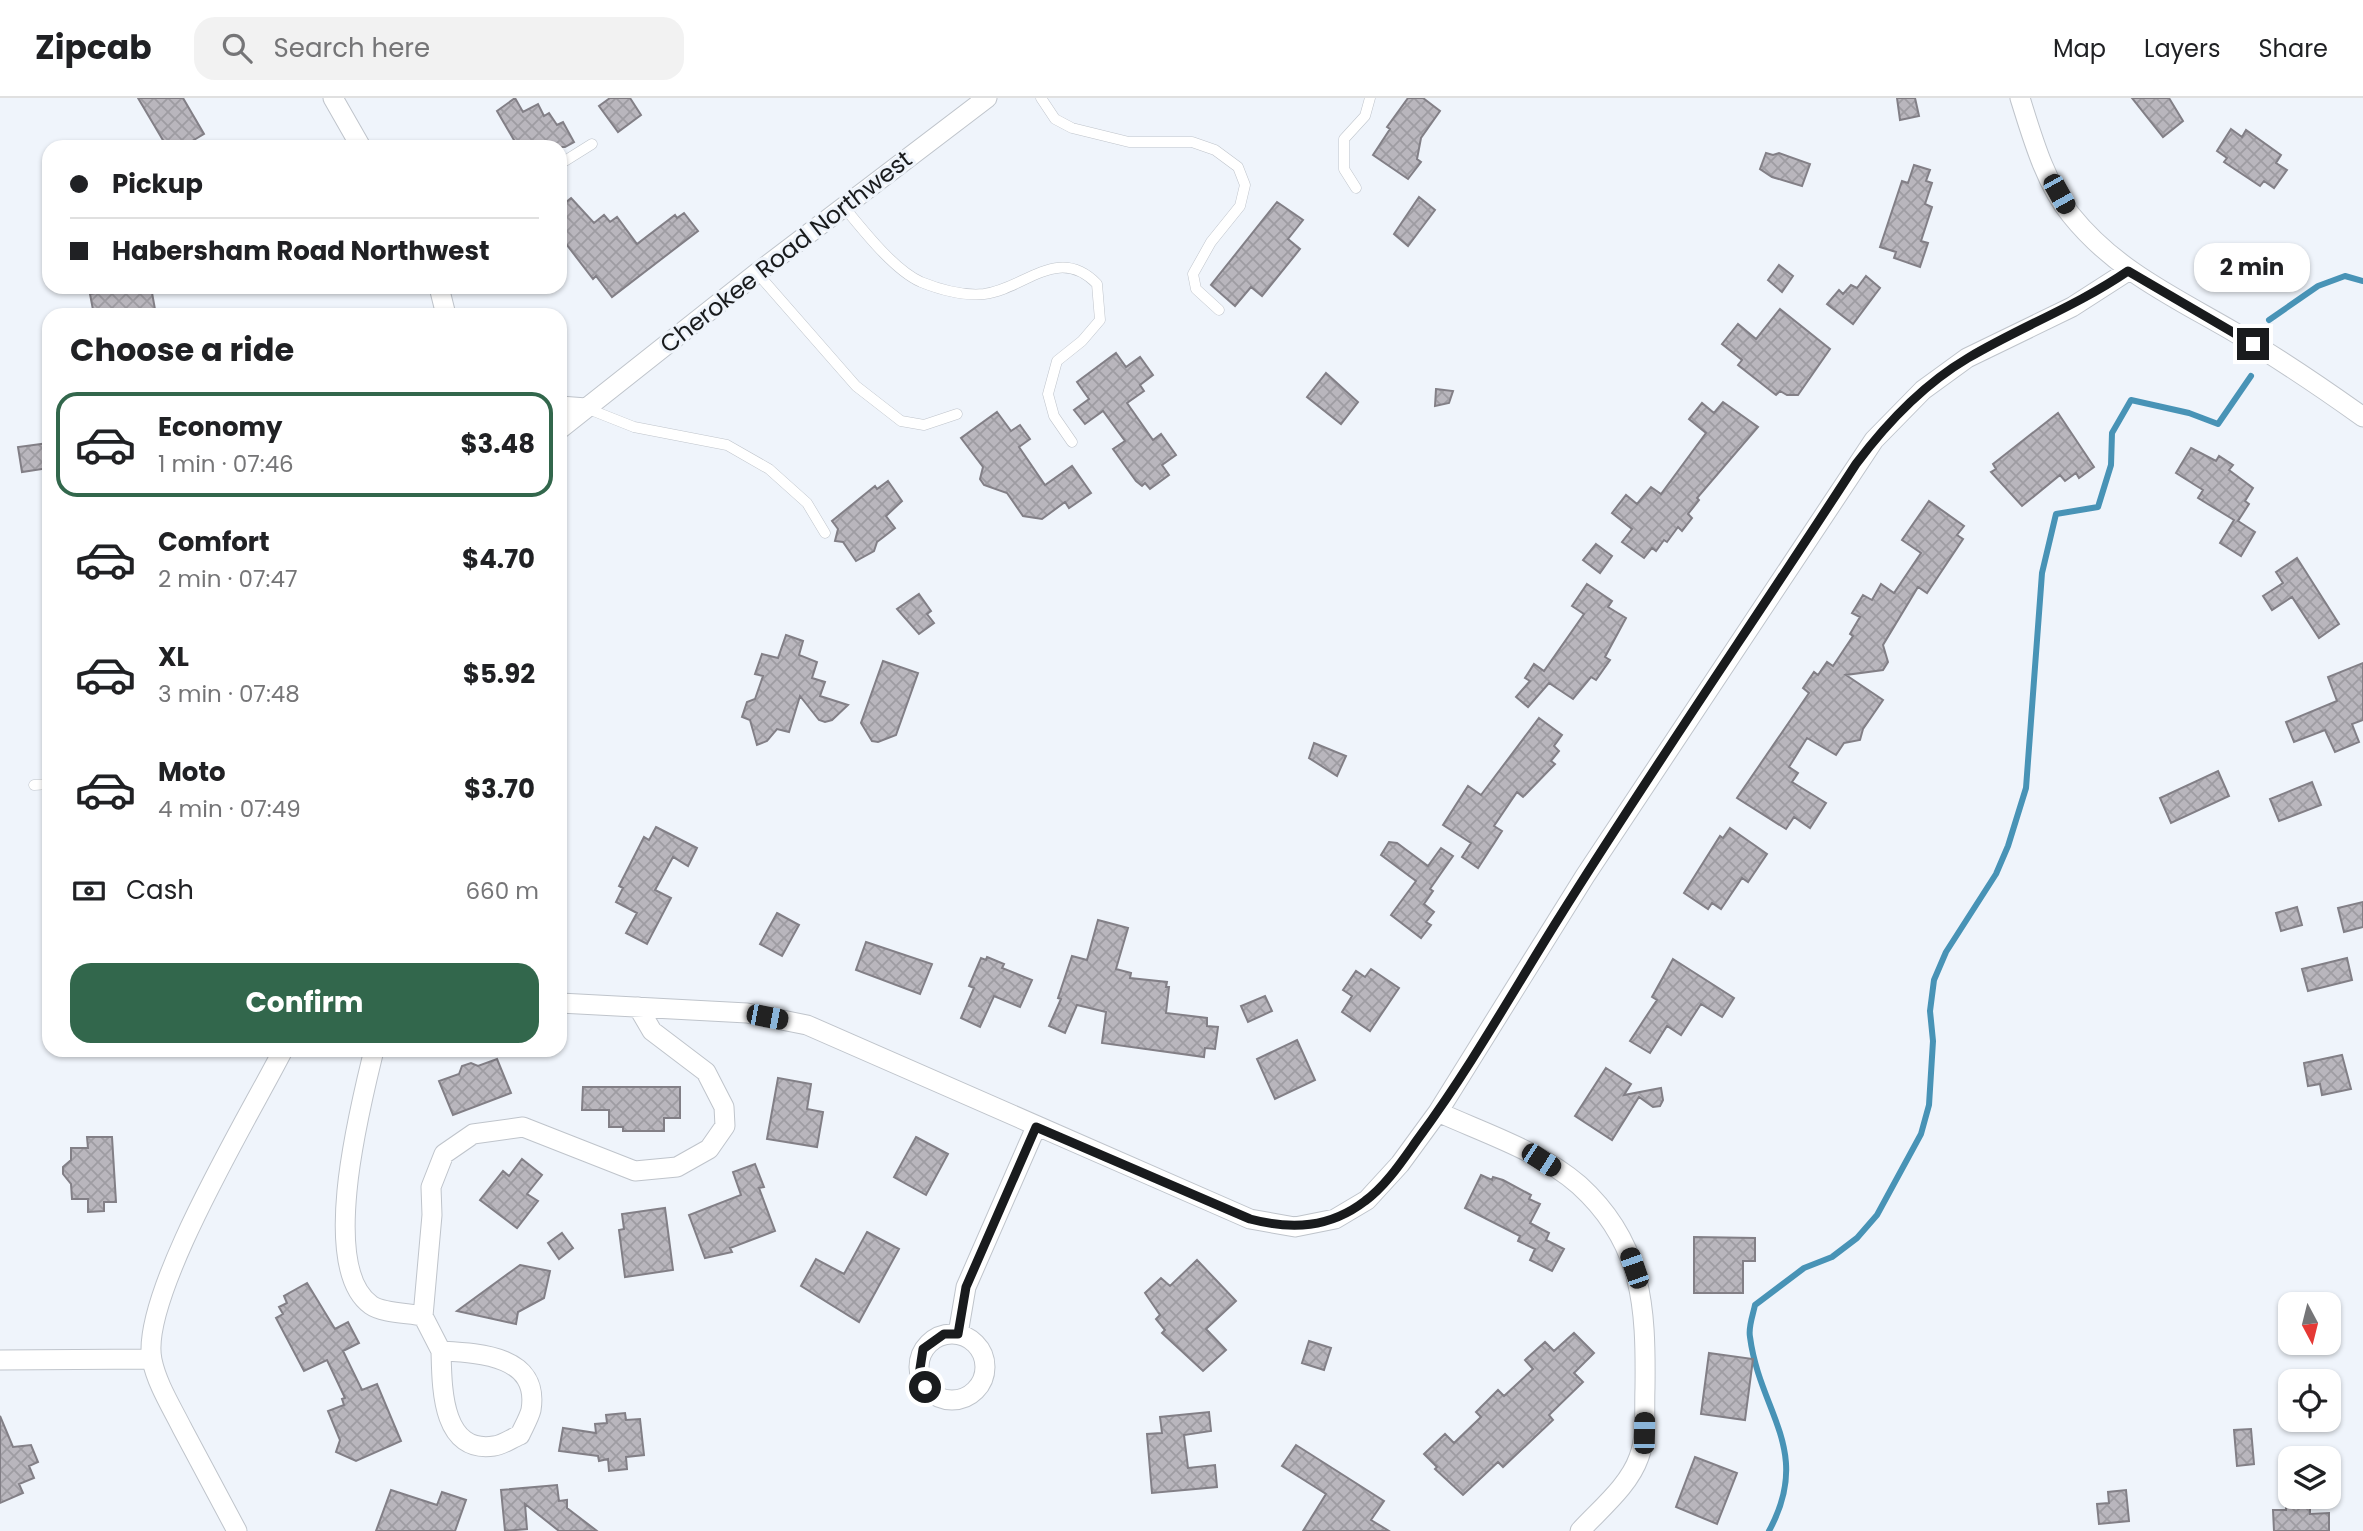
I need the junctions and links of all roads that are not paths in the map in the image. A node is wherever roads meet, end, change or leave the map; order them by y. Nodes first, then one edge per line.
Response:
1 (333, 98) edge
2 (988, 98) edge
3 (1041, 98) edge
4 (1370, 98) edge
5 (2020, 98) edge
6 (357, 140) edge
7 (592, 144) dead end
8 (567, 160) edge
9 (1356, 188) dead end
10 (844, 207) junction
11 (2128, 271) junction
12 (757, 273) junction
13 (1219, 310) dead end
14 (586, 408) junction
15 (957, 415) dead end
16 (567, 417) edge
17 (2363, 417) edge
18 (1072, 442) dead end
19 (825, 533) dead end
20 (42, 784) edge
21 (34, 785) dead end
22 (567, 1003) edge
23 (638, 1007) junction
24 (279, 1057) edge
25 (372, 1057) edge
26 (1438, 1112) junction
27 (1036, 1127) junction
28 (423, 1316) junction
29 (958, 1334) dead end
30 (441, 1351) junction
31 (152, 1359) junction
32 (0, 1360) edge
33 (237, 1531) edge
34 (1580, 1531) edge

1 - 6 street
2 - 10 street, Cherokee Road Northwest
3 - 13 lane
4 - 9 lane
5 - 11 street
7 - 8 lane
10 - 12 street, Cherokee Road Northwest
10 - 18 lane
11 - 17 street
11 - 26 street
12 - 14 street, Cherokee Road Northwest
12 - 15 lane
14 - 16 street, Cherokee Road Northwest
14 - 19 lane
20 - 21 lane
22 - 23 street
23 - 27 street
23 - 28 street
24 - 31 street
25 - 28 street
26 - 27 street
26 - 34 street
27 - 29 street
28 - 30 street
30 - 30 street
31 - 32 street
31 - 33 street

